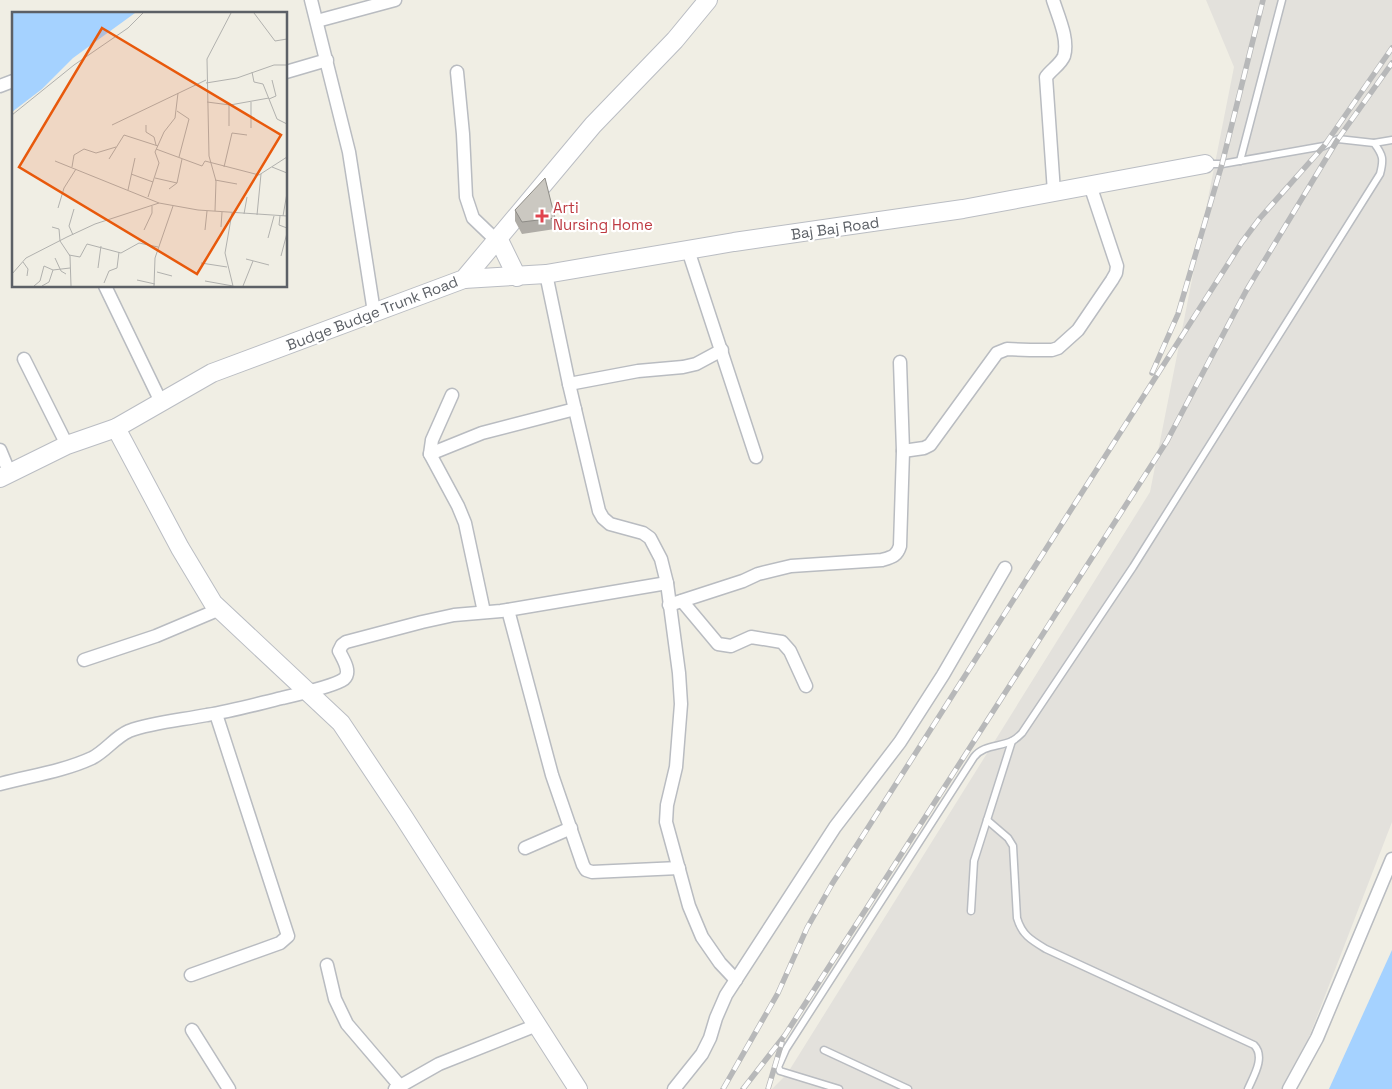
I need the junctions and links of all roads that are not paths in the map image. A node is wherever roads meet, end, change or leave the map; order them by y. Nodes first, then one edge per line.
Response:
1 (311, 0) edge
2 (396, 0) edge
3 (708, 0) edge
4 (1053, 0) edge
5 (1282, 0) edge
6 (317, 21) junction
7 (326, 60) junction
8 (288, 71) edge
9 (457, 72) dead end
10 (12, 81) edge
11 (0, 86) edge
12 (1392, 140) edge
13 (1374, 143) junction
14 (1240, 161) junction
15 (1204, 164) joint
16 (1090, 185) junction
17 (1054, 192) junction
18 (497, 239) junction
19 (688, 250) junction
20 (546, 274) junction
21 (517, 277) junction
22 (464, 279) junction
23 (106, 288) edge
24 (374, 312) junction
25 (722, 350) junction
26 (24, 359) dead end
27 (900, 362) dead end
28 (569, 384) junction
29 (452, 395) dead end
30 (161, 402) junction
31 (575, 409) junction
32 (116, 428) junction
33 (67, 445) junction
34 (0, 450) edge
35 (903, 451) junction
36 (430, 454) junction
37 (756, 457) dead end
38 (5, 476) edge
39 (1005, 568) dead end
40 (667, 583) junction
41 (682, 600) junction
42 (669, 605) junction
43 (220, 609) junction
44 (508, 610) junction
45 (484, 612) junction
46 (84, 660) dead end
47 (806, 686) dead end
48 (308, 692) junction
49 (216, 714) junction
50 (1012, 741) junction
51 (0, 784) edge
52 (987, 820) junction
53 (571, 828) junction
54 (526, 848) dead end
55 (1392, 859) edge
56 (679, 868) junction
57 (970, 911) dead end
58 (327, 965) dead end
59 (191, 975) dead end
60 (736, 980) junction
61 (537, 1025) junction
62 (192, 1030) dead end
63 (824, 1050) dead end
64 (398, 1087) edge
65 (229, 1089) edge
66 (578, 1089) edge
67 (674, 1089) edge
68 (839, 1089) edge
69 (908, 1089) edge
70 (1248, 1089) edge
71 (1289, 1089) edge

1 - 6 street
2 - 6 street
3 - 18 main road, Budge Budge Trunk Road
4 - 17 street
5 - 14 lane
6 - 7 street
7 - 8 street
7 - 24 street
9 - 18 street
10 - 11 street
12 - 13 lane
13 - 14 lane
13 - 50 lane
14 - 15 lane
15 - 16 main road, Baj Baj Road
16 - 17 main road, Baj Baj Road
16 - 35 street
17 - 19 main road, Baj Baj Road
18 - 21 main road
18 - 22 main road, Budge Budge Trunk Road
19 - 20 main road, Baj Baj Road
19 - 25 street
20 - 21 main road, Baj Baj Road
20 - 28 street
21 - 22 main road, Baj Baj Road
22 - 24 main road, Budge Budge Trunk Road
23 - 30 street
24 - 30 main road, Budge Budge Trunk Road
25 - 28 street
25 - 37 street
26 - 33 street
27 - 35 street
28 - 31 street
29 - 36 street
30 - 32 main road, Budge Budge Trunk Road
31 - 36 street
31 - 40 street
32 - 33 main road, Budge Budge Trunk Road
32 - 43 main road
33 - 38 main road, Budge Budge Trunk Road
34 - 38 street
35 - 41 street
36 - 45 street
39 - 60 street
40 - 42 street
40 - 44 street
41 - 42 street
41 - 47 street
42 - 56 street
43 - 46 street
43 - 48 main road
44 - 45 street
44 - 53 street
45 - 48 street
48 - 49 street
48 - 61 main road
49 - 51 street
49 - 59 street
50 - 52 lane
50 - 68 lane
52 - 57 lane
52 - 70 lane
53 - 54 street
53 - 56 street
55 - 71 street
56 - 60 street
58 - 64 street
60 - 67 street
61 - 64 street
61 - 66 main road
62 - 65 street
63 - 69 lane

